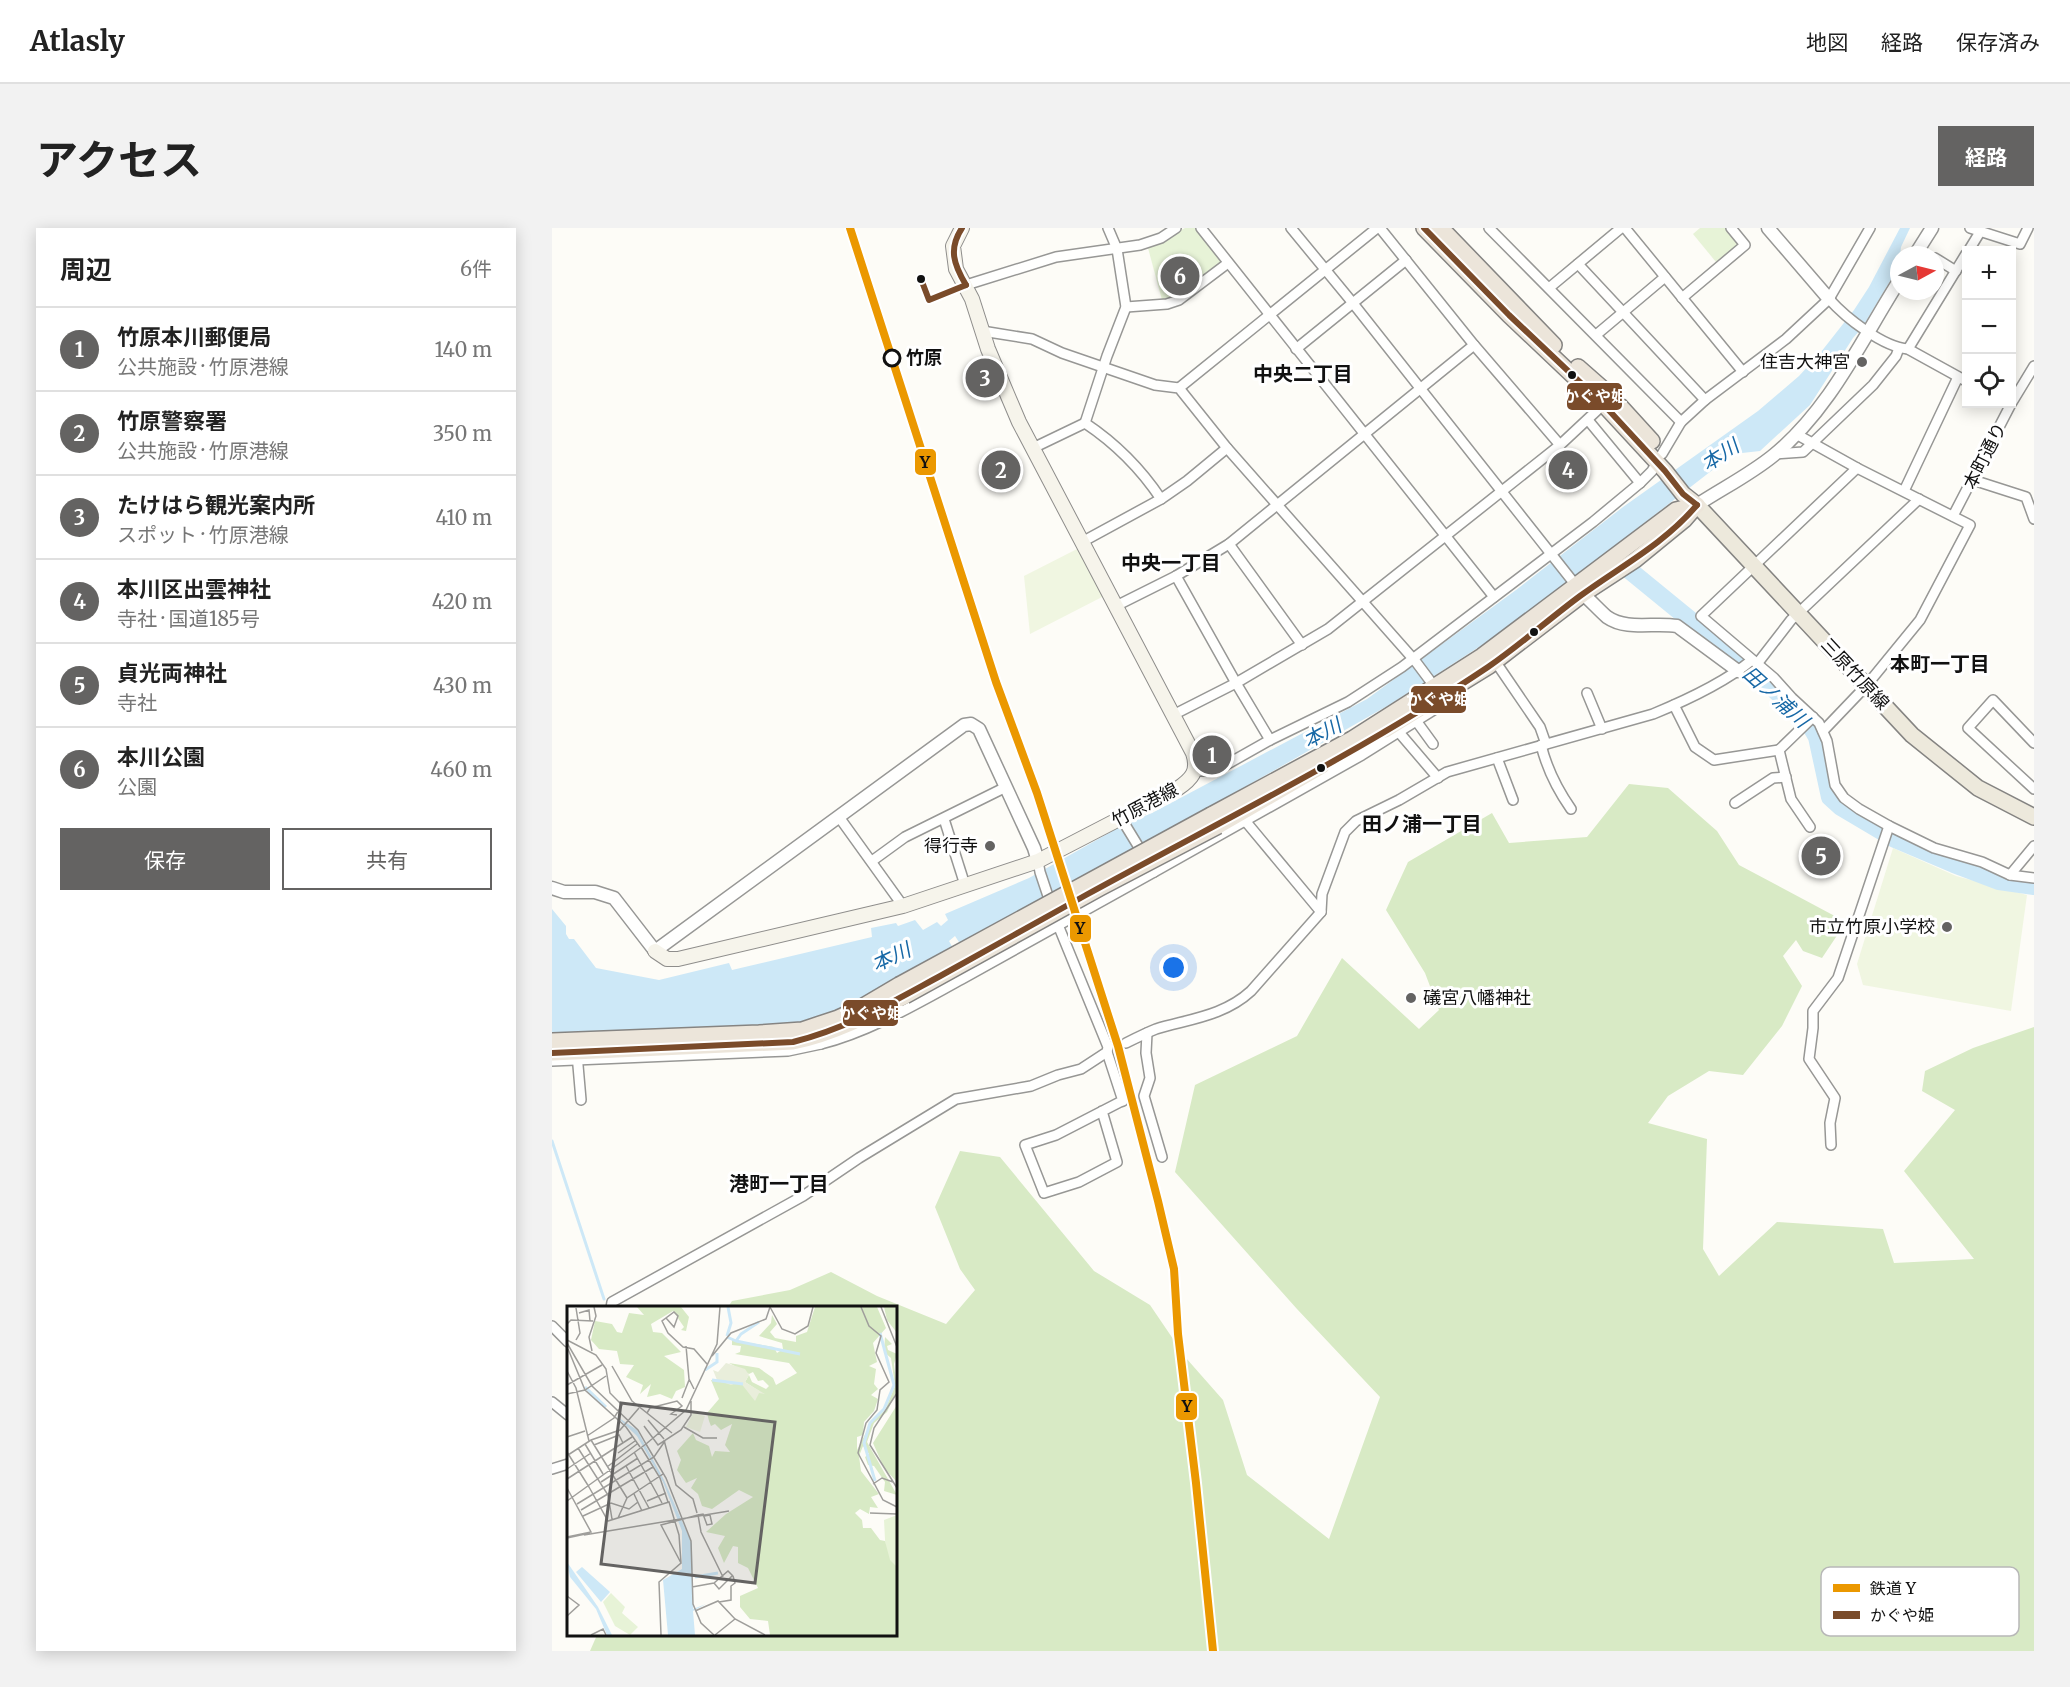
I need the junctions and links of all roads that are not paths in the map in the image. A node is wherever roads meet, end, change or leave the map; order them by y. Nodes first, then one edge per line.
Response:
1 (962, 228) edge
2 (1108, 228) edge
3 (1176, 228) edge
4 (1201, 228) edge
5 (1291, 228) edge
6 (1378, 228) edge
7 (1424, 228) edge
8 (1441, 228) edge
9 (1489, 228) edge
10 (1623, 228) edge
11 (1731, 228) edge
12 (1768, 228) edge
13 (1870, 228) edge
14 (1932, 228) edge
15 (1970, 228) edge
16 (2028, 228) edge
17 (1980, 232) junction
18 (1925, 246) edge
19 (1972, 246) edge
20 (1117, 249) junction
21 (1406, 260) junction
22 (1962, 262) edge
23 (1228, 263) junction
24 (1578, 264) junction
25 (1944, 264) edge
26 (1325, 269) junction
27 (1956, 271) junction
28 (1665, 277) junction
29 (966, 285) junction
30 (1549, 288) junction
31 (1890, 294) edge
32 (1682, 298) junction
33 (1829, 299) junction
34 (1353, 302) junction
35 (1126, 307) junction
36 (1623, 312) junction
37 (1269, 314) junction
38 (1865, 329) junction
39 (982, 331) junction
40 (1596, 335) junction
41 (1474, 345) junction
42 (1296, 349) junction
43 (1904, 349) junction
44 (1104, 366) junction
45 (2034, 366) edge
46 (1743, 372) junction
47 (1962, 379) edge
48 (1179, 388) junction
49 (1420, 389) junction
50 (2016, 396) edge
51 (1608, 400) junction
52 (1705, 400) junction
53 (2009, 408) edge
54 (1588, 420) junction
55 (1681, 422) junction
56 (1085, 423) junction
57 (1796, 434) junction
58 (1364, 435) junction
59 (1812, 442) junction
60 (1560, 446) junction
61 (1033, 448) junction
62 (1227, 448) junction
63 (1776, 454) junction
64 (1664, 463) junction
65 (1857, 468) junction
66 (1973, 480) junction
67 (1640, 483) junction
68 (1501, 490) junction
69 (1904, 491) junction
70 (1161, 499) junction
71 (1919, 499) junction
72 (1278, 505) junction
73 (1697, 505) junction
74 (1953, 516) junction
75 (2034, 519) edge
76 (1446, 535) junction
77 (1082, 542) junction
78 (1228, 544) junction
79 (1554, 556) junction
80 (1755, 566) junction
81 (1176, 576) junction
82 (1577, 586) junction
83 (1494, 597) junction
84 (1361, 601) junction
85 (1116, 606) junction
86 (1799, 613) junction
87 (1302, 645) junction
88 (1414, 661) junction
89 (1495, 661) junction
90 (1753, 662) junction
91 (1740, 670) junction
92 (1236, 683) junction
93 (1866, 686) junction
94 (1436, 693) junction
95 (1587, 693) dead end
96 (1674, 705) junction
97 (1173, 715) junction
98 (1813, 717) junction
99 (1417, 722) junction
100 (1393, 725) junction
101 (1602, 729) junction
102 (1823, 731) junction
103 (1270, 740) junction
104 (2034, 743) edge
105 (1433, 744) dead end
106 (1544, 745) junction
107 (1779, 750) junction
108 (1497, 758) junction
109 (1195, 771) junction
110 (1786, 777) junction
111 (1438, 778) junction
112 (1006, 788) junction
113 (2034, 789) edge
114 (1514, 800) dead end
115 (1736, 803) dead end
116 (1571, 809) dead end
117 (839, 817) junction
118 (1243, 817) junction
119 (2034, 817) edge
120 (944, 819) junction
121 (1215, 820) junction
122 (1123, 821) junction
123 (1810, 827) dead end
124 (1887, 831) junction
125 (2034, 846) edge
126 (872, 861) junction
127 (1039, 866) junction
128 (1152, 870) junction
129 (2010, 875) junction
130 (2034, 878) edge
131 (965, 885) junction
132 (552, 888) edge
133 (903, 906) junction
134 (1321, 912) junction
135 (1058, 923) junction
136 (655, 951) junction
137 (1147, 1033) junction
138 (817, 1037) junction
139 (552, 1041) edge
140 (1126, 1043) dead end
141 (1107, 1052) junction
142 (552, 1053) edge
143 (577, 1056) junction
144 (552, 1061) edge
145 (581, 1100) dead end
146 (1102, 1111) junction
147 (1830, 1146) dead end
148 (1162, 1157) dead end
149 (611, 1306) edge
150 (552, 1326) edge
151 (567, 1341) edge
152 (552, 1402) edge
153 (567, 1414) edge
154 (567, 1464) edge
155 (552, 1469) edge

1 - 29 main road, 竹原港線
2 - 20 street
3 - 20 street
4 - 23 street
5 - 26 street
6 - 21 street
6 - 26 street
7 - 51 highway
8 - 51 highway
9 - 30 street
10 - 24 street
10 - 28 street
11 - 32 street
12 - 33 street
13 - 33 street
14 - 18 street
15 - 17 street
16 - 17 street
17 - 19 street
20 - 29 street
20 - 35 street
21 - 34 street
21 - 41 street
22 - 27 street
23 - 35 street
23 - 37 street
24 - 30 street
24 - 36 street
25 - 27 street
26 - 34 street
26 - 37 street
27 - 43 street
28 - 32 street
28 - 36 street
29 - 39 main road, 竹原港線
30 - 40 street
31 - 38 street
32 - 46 street
33 - 38 street
33 - 46 street
34 - 42 street
34 - 49 street
35 - 44 street
36 - 40 street
36 - 52 street
37 - 42 street
37 - 48 street
38 - 43 street
38 - 57 street
39 - 44 street
39 - 61 main road, 竹原港線
40 - 55 street
41 - 49 street
41 - 60 street
42 - 58 street
43 - 47 street
43 - 59 street
44 - 48 street
44 - 56 street
45 - 50 street, 本町通り
46 - 52 street
47 - 69 street
48 - 62 street
49 - 58 street
49 - 68 street
51 - 54 street
51 - 64 highway
52 - 55 street
53 - 66 street, 本町通り
54 - 60 street
54 - 67 street
55 - 64 street
56 - 61 street
56 - 70 street
57 - 59 street
57 - 63 street
58 - 72 street
58 - 76 street
59 - 63 street
59 - 65 street
60 - 68 street
61 - 77 main road, 竹原港線
62 - 70 street
62 - 72 street
63 - 73 street
64 - 67 street
64 - 73 highway
65 - 69 street
65 - 80 street
66 - 74 street, 本町通り
66 - 75 street
67 - 79 street
68 - 76 street
68 - 79 street
69 - 71 street
70 - 77 street
71 - 74 street
71 - 86 street
72 - 78 street
72 - 84 street
73 - 80 main road, 三原竹原線
73 - 82 highway
74 - 93 street
76 - 83 street
76 - 84 street
77 - 85 main road, 竹原港線
78 - 81 street
78 - 87 street
79 - 82 street
79 - 83 street
80 - 86 main road, 三原竹原線
80 - 90 street
81 - 85 street
81 - 92 street
82 - 89 highway
82 - 91 street
82 - 94 highway
83 - 88 street
84 - 87 street
84 - 88 street
85 - 97 main road, 竹原港線
86 - 90 street
86 - 93 main road, 三原竹原線
87 - 92 street
88 - 94 street
88 - 103 street
89 - 94 highway
89 - 106 street
90 - 91 street
90 - 98 street
91 - 96 street
92 - 97 street
92 - 103 street
93 - 102 street
93 - 119 main road, 三原竹原線
94 - 99 street
94 - 100 highway
95 - 101 street
96 - 101 street
96 - 107 street
97 - 109 main road, 竹原港線
98 - 102 street
98 - 107 street
99 - 100 street
99 - 105 street
100 - 111 street
100 - 118 highway
100 - 121 highway
101 - 106 street
102 - 124 street
103 - 109 street
104 - 113 street
106 - 108 street
106 - 116 street
107 - 110 street
108 - 111 street
108 - 114 street
109 - 122 main road, 竹原港線
110 - 115 street
110 - 123 street
111 - 134 street
112 - 117 street
112 - 120 street
112 - 127 street
117 - 126 street
117 - 136 street
118 - 121 highway
118 - 128 street
118 - 134 street
120 - 126 street
120 - 131 street
121 - 138 highway, bridge
122 - 127 main road, 竹原港線
122 - 128 street, bridge
124 - 129 street
124 - 147 street
125 - 129 street
126 - 133 street
127 - 131 main road, 竹原港線
127 - 135 street, bridge
128 - 135 street
129 - 130 street
131 - 133 main road, 竹原港線
132 - 136 street
133 - 136 main road, 竹原港線
134 - 137 street
135 - 138 street
135 - 141 street
137 - 140 street
137 - 148 street
138 - 139 highway
138 - 143 highway
141 - 146 street
141 - 149 street
142 - 143 highway
143 - 144 street
143 - 145 street
146 - 146 street
150 - 151 street
152 - 153 street
154 - 155 street

